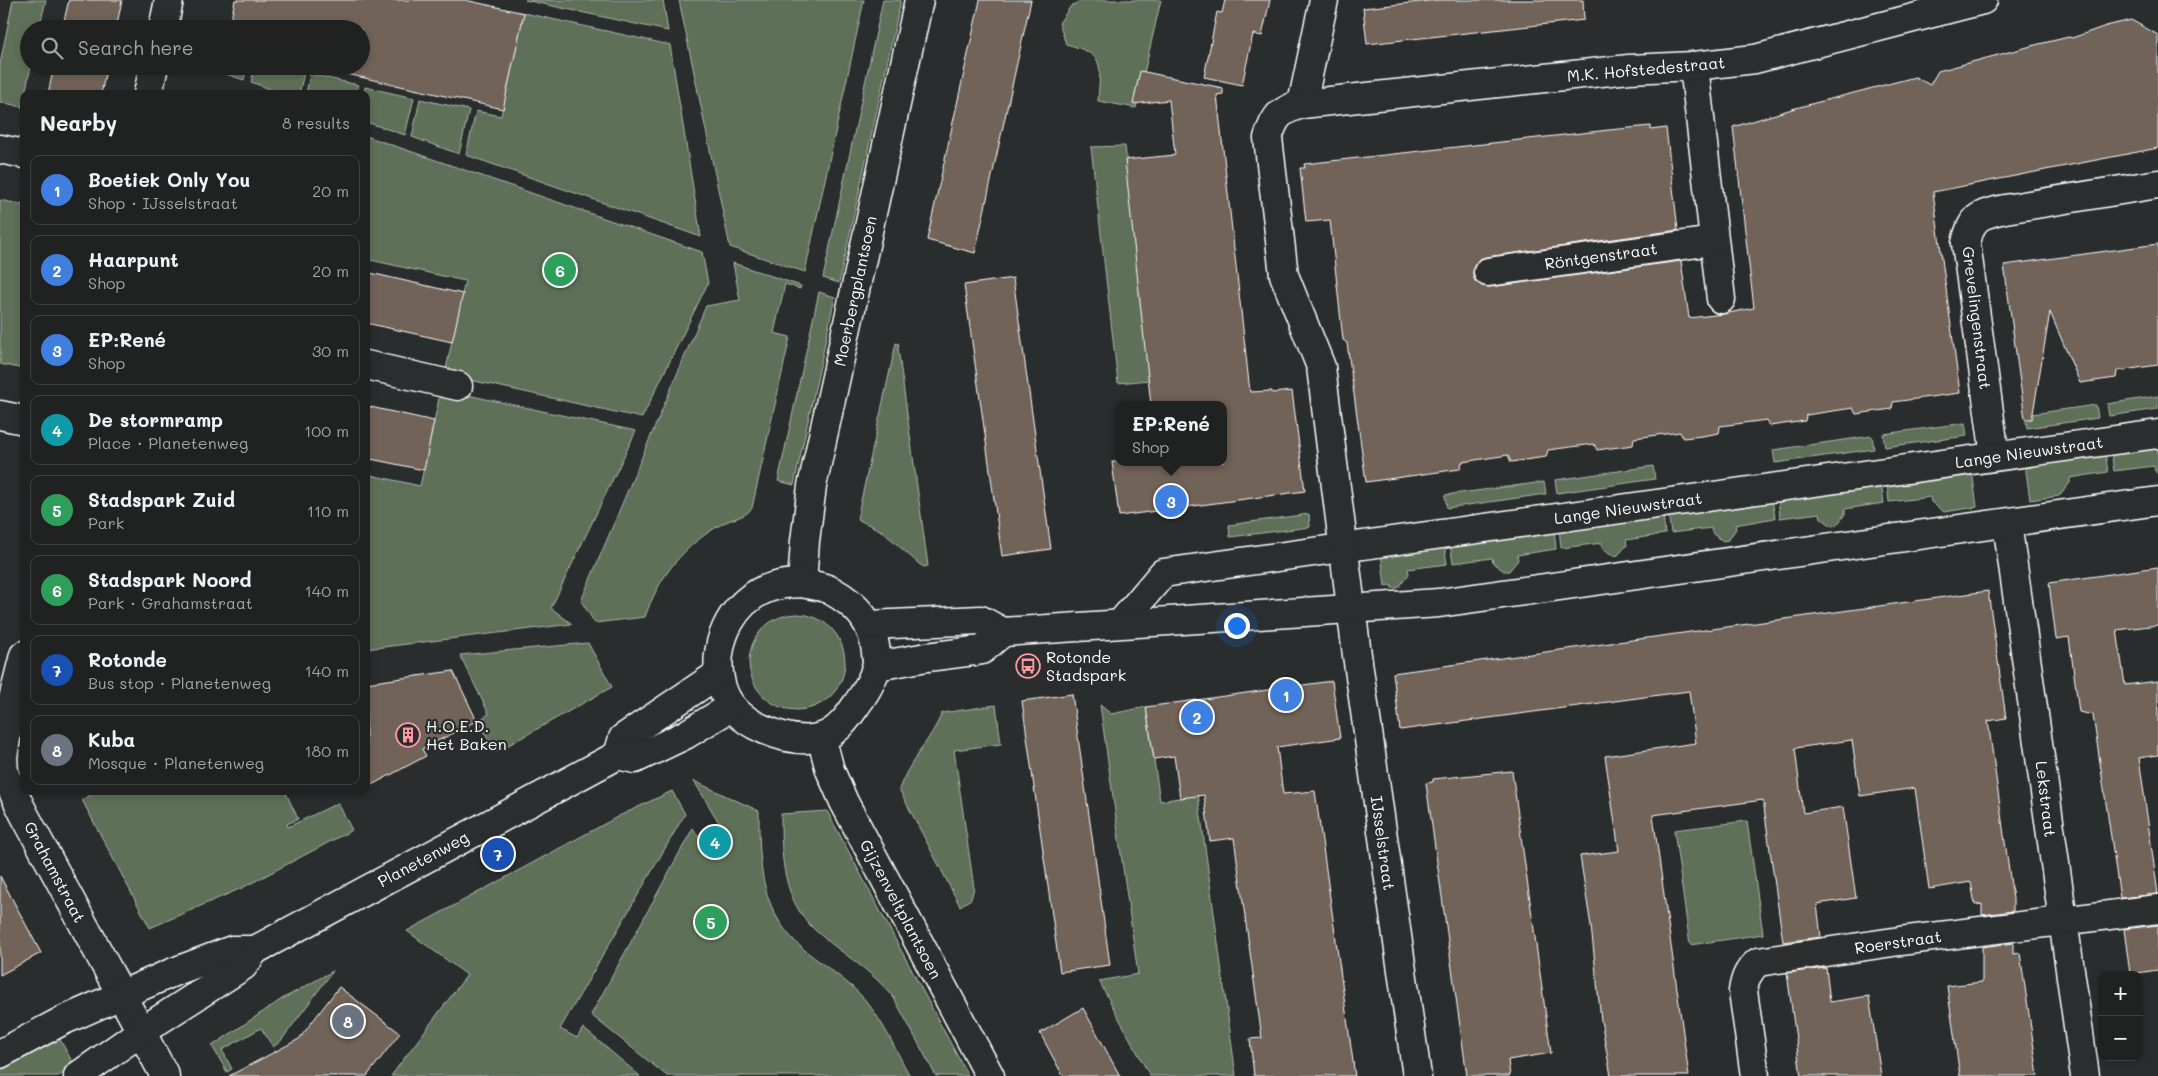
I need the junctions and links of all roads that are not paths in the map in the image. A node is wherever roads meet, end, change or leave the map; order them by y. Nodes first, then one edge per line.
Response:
1 (169, 0) edge
2 (919, 0) edge
3 (1324, 0) edge
4 (1972, 1) edge
5 (164, 20) edge
6 (1694, 66) junction
7 (152, 75) edge
8 (149, 90) edge
9 (1302, 104) junction
10 (0, 149) edge
11 (20, 153) edge
12 (2158, 184) edge
13 (1713, 241) junction
14 (1488, 272) dead end
15 (1720, 299) dead end
16 (370, 366) edge
17 (458, 386) dead end
18 (0, 415) edge
19 (20, 419) edge
20 (2158, 434) edge
21 (1995, 456) junction
22 (2158, 501) edge
23 (2007, 523) junction
24 (1344, 547) junction
25 (802, 583) junction
26 (1352, 610) junction
27 (1121, 624) junction
28 (870, 625) junction
29 (1003, 632) junction
30 (877, 666) junction
31 (20, 673) edge
32 (718, 674) junction
33 (731, 707) junction
34 (822, 737) junction
35 (618, 755) junction
36 (2158, 909) edge
37 (2062, 921) junction
38 (255, 950) junction
39 (122, 996) junction
40 (142, 1031) junction
41 (0, 1054) edge
42 (78, 1076) edge
43 (165, 1076) edge
44 (990, 1076) edge
45 (1417, 1076) edge
46 (1755, 1076) edge
47 (2085, 1076) edge

1 - 5 street
2 - 25 street, Moerbergplantsoen
3 - 9 street
4 - 6 street, M.K. Hofstedestraat
6 - 9 street, M.K. Hofstedestraat
6 - 13 street
7 - 8 street
9 - 24 street, M.K. Hofstedestraat
10 - 11 street
12 - 21 street, Grevelingenstraat
13 - 14 street, Röntgenstraat
13 - 15 street
16 - 17 street
18 - 19 street
20 - 21 street, Lange Nieuwstraat
21 - 24 street, Lange Nieuwstraat
22 - 23 street
23 - 26 street
23 - 37 street, Lekstraat
24 - 26 street, IJsselstraat
24 - 27 street, Lange Nieuwstraat
25 - 28 street
25 - 32 street
26 - 27 street
26 - 45 street, IJsselstraat
27 - 29 street
28 - 29 street
28 - 30 street
29 - 30 street
30 - 34 street
31 - 39 street, Grahamstraat
32 - 33 street
32 - 35 street
33 - 34 street
33 - 35 street
34 - 44 street, Gijzenveltplantsoen
35 - 38 street, Planetenweg
36 - 37 street, Roerstraat
37 - 46 street, Roerstraat
37 - 47 street, Lekstraat
38 - 39 street, Planetenweg
38 - 40 street, Planetenweg
39 - 40 street, Grahamstraat
39 - 41 street, Planetenweg
40 - 42 street, Planetenweg
40 - 43 street, Grahamstraat

